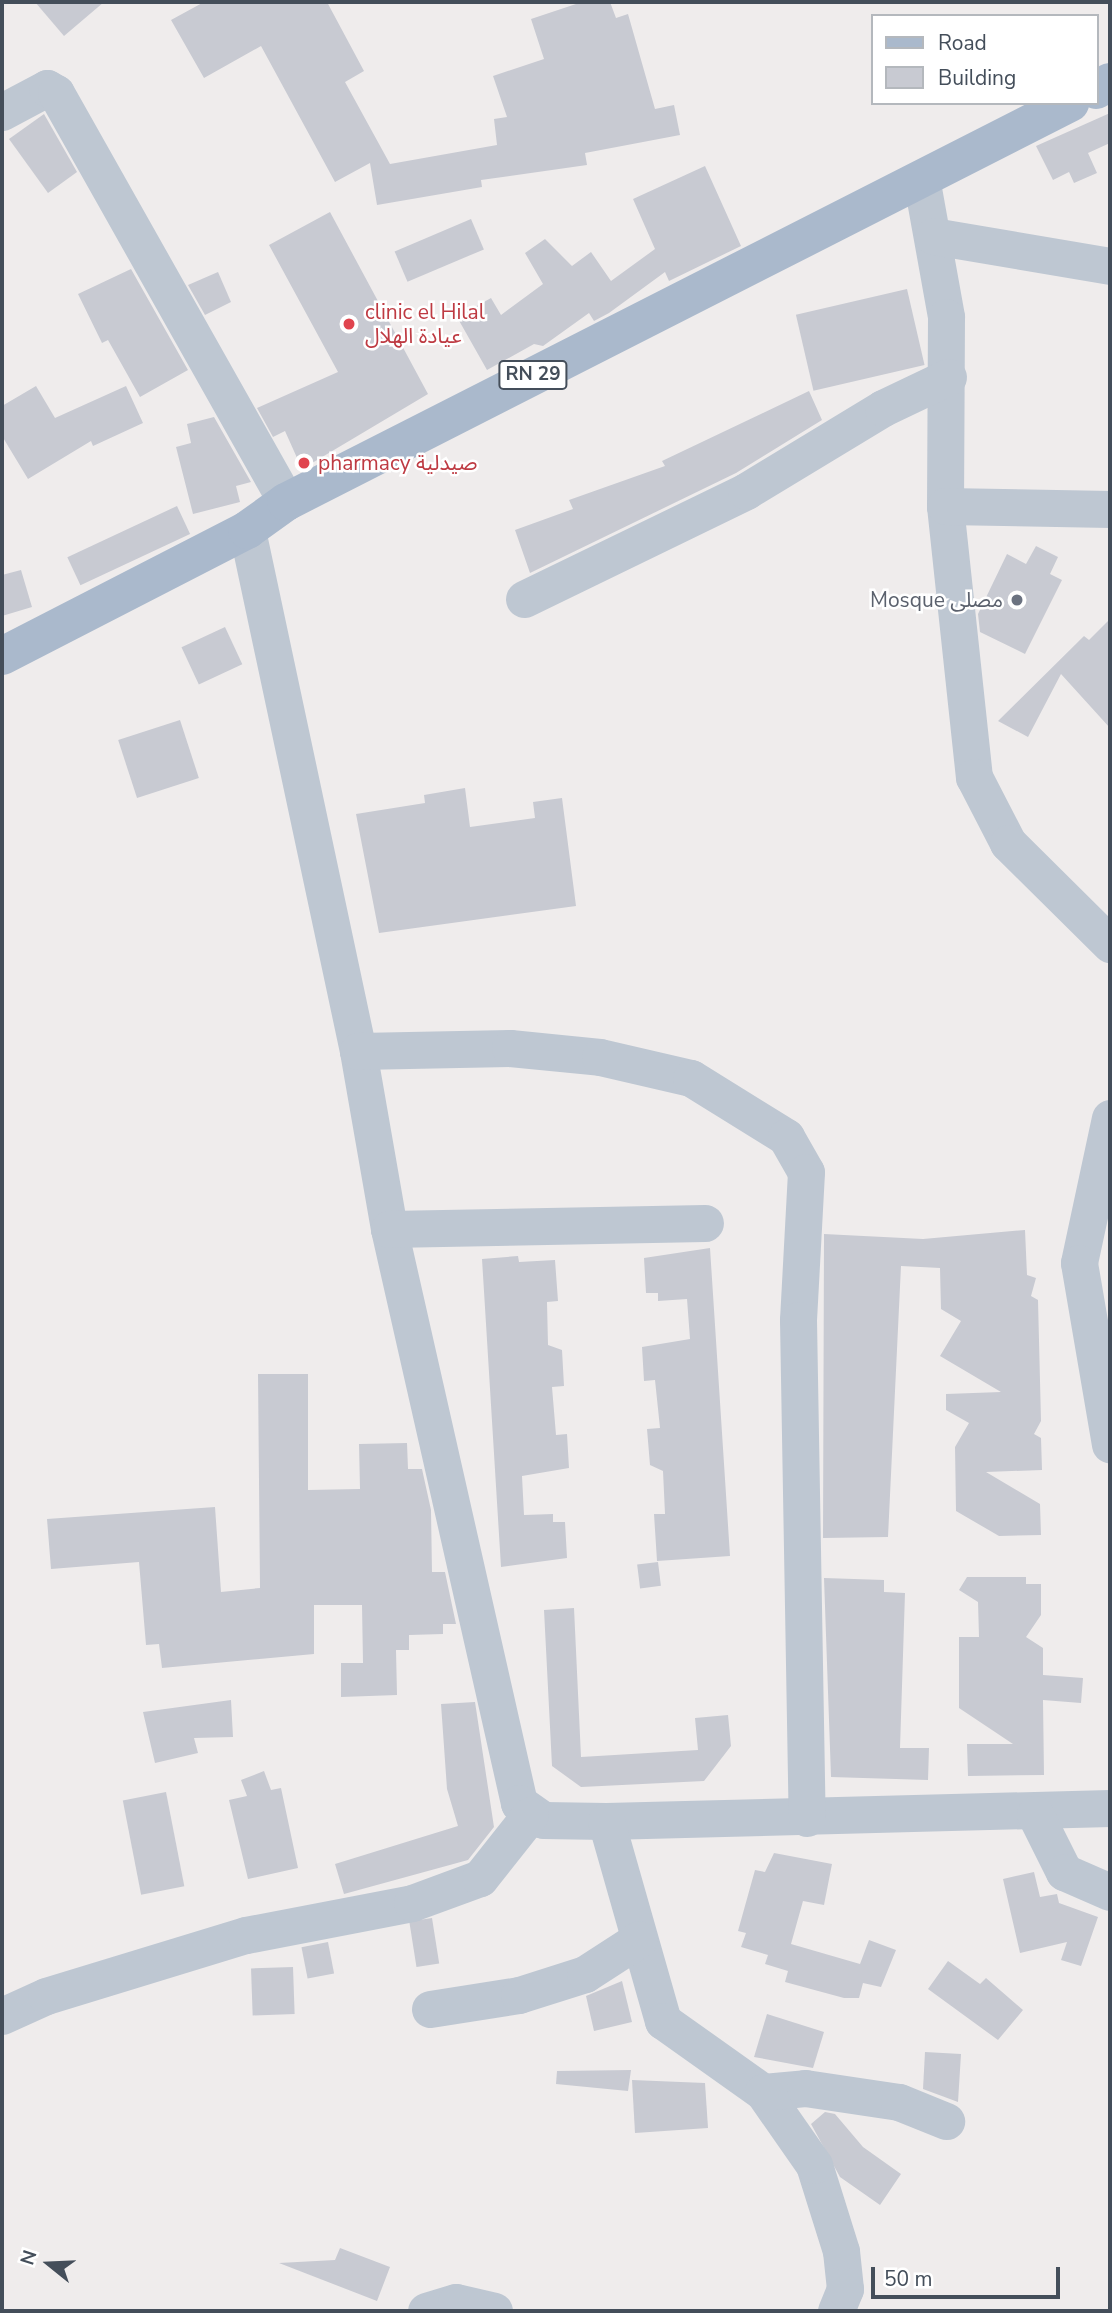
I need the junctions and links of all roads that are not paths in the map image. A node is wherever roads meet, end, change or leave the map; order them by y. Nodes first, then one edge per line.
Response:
1 (1066, 105) edge
2 (2, 112) edge
3 (922, 183) junction
4 (933, 236) junction
5 (1110, 266) edge
6 (948, 377) junction
7 (286, 502) junction
8 (945, 506) junction
9 (1110, 509) edge
10 (247, 530) junction
11 (524, 598) dead end
12 (2, 656) edge
13 (1110, 944) edge
14 (358, 1051) junction
15 (1110, 1118) edge
16 (705, 1223) dead end
17 (389, 1229) junction
18 (1097, 1295) edge
19 (1110, 1444) edge
20 (1110, 1808) edge
21 (1035, 1814) junction
22 (530, 1815) junction
23 (807, 1818) junction
24 (606, 1821) junction
25 (1110, 1892) edge
26 (639, 1939) junction
27 (430, 2009) dead end
28 (2, 2016) edge
29 (763, 2092) junction
30 (946, 2121) dead end
31 (426, 2311) edge
32 (494, 2311) edge
33 (836, 2311) edge

1 - 3 main road, RN 29 / RN 29
2 - 7 street
3 - 4 street
3 - 7 main road, RN 29 / RN 29
4 - 5 street
4 - 6 street
6 - 8 street
6 - 11 street
7 - 10 main road, RN 29 / RN 29
8 - 9 street
8 - 13 street
10 - 12 main road, RN 29 / RN 29
10 - 14 street
14 - 17 street
14 - 23 street
15 - 18 street
16 - 17 street
17 - 22 street
18 - 19 street
20 - 21 street
21 - 23 street
21 - 25 street
22 - 24 street
22 - 28 street
23 - 24 street
24 - 26 street
26 - 27 street
26 - 29 street
29 - 30 street
29 - 33 street
31 - 32 street

